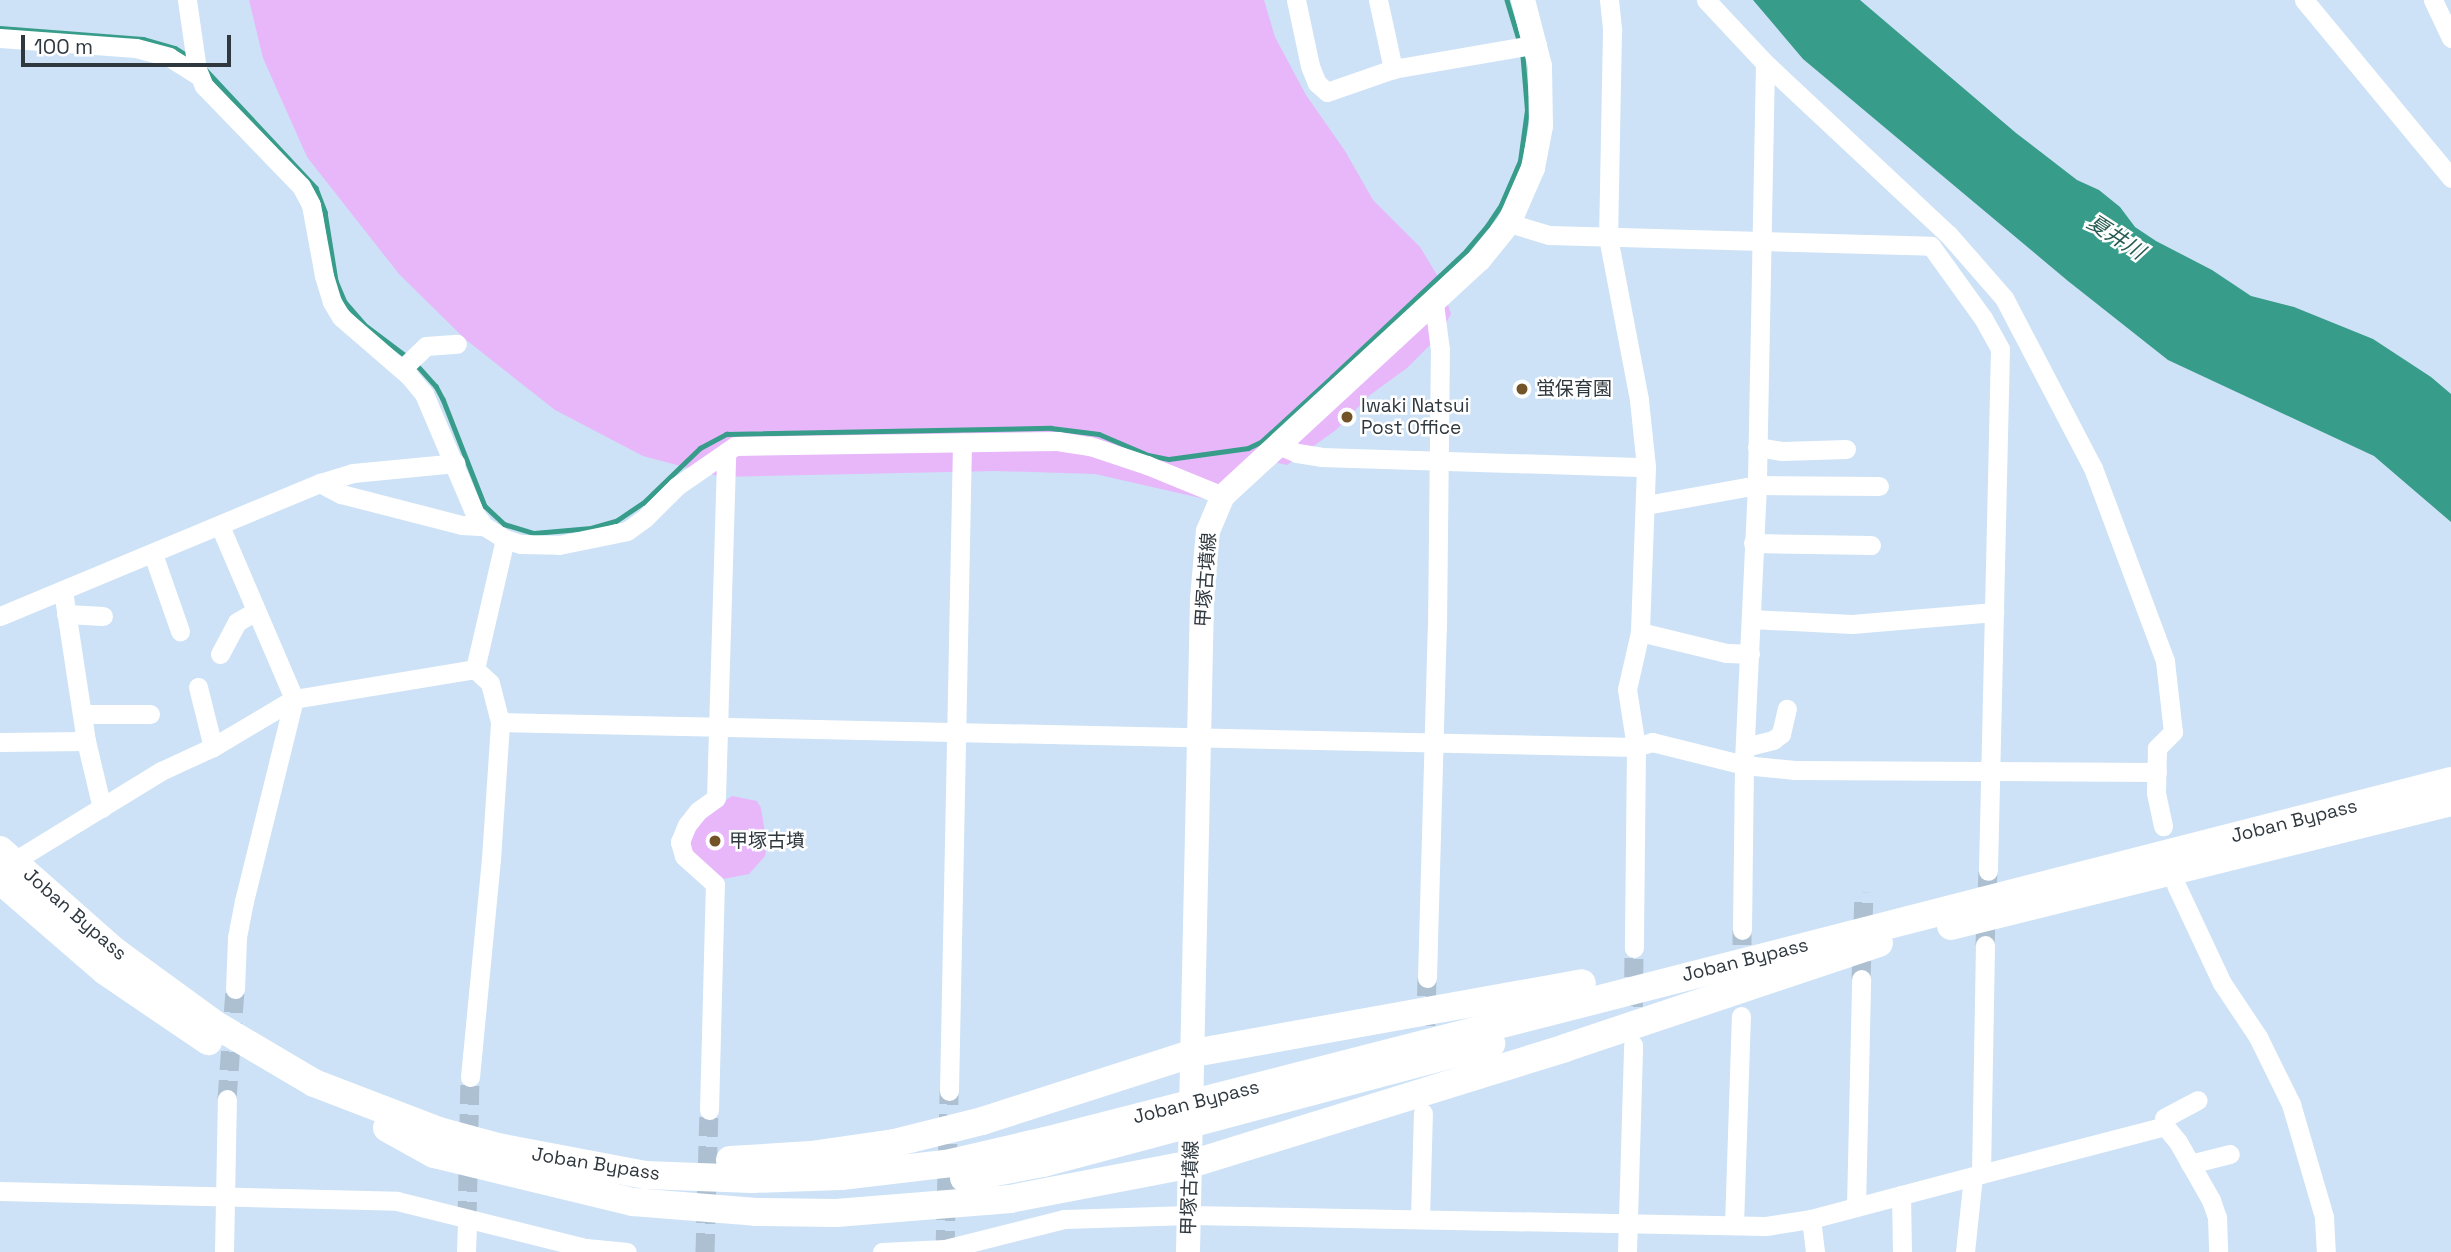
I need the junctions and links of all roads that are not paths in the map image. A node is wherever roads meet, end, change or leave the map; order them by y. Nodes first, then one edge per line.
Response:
1 (187, 0) edge
2 (1296, 0) edge
3 (1378, 0) edge
4 (1523, 0) edge
5 (1609, 0) edge
6 (1706, 0) edge
7 (2304, 0) edge
8 (2433, 0) edge
9 (0, 38) edge
10 (2451, 38) edge
11 (1526, 46) junction
12 (1765, 63) junction
13 (197, 67) junction
14 (1393, 69) junction
15 (2451, 178) edge
16 (1931, 219) junction
17 (1509, 223) junction
18 (1608, 237) junction
19 (1759, 244) junction
20 (1934, 251) junction
21 (1434, 303) junction
22 (2016, 319) junction
23 (457, 344) dead end
24 (407, 363) junction
25 (962, 442) junction
26 (1276, 444) junction
27 (1757, 447) junction
28 (1846, 449) dead end
29 (726, 452) junction
30 (1438, 460) junction
31 (456, 463) junction
32 (1646, 467) junction
33 (320, 482) junction
34 (1757, 485) junction
35 (1879, 486) dead end
36 (1223, 496) junction
37 (1646, 505) junction
38 (220, 526) junction
39 (484, 526) junction
40 (505, 539) junction
41 (1752, 542) junction
42 (1871, 545) dead end
43 (153, 554) junction
44 (63, 591) junction
45 (256, 611) junction
46 (1994, 612) junction
47 (66, 614) junction
48 (0, 616) edge
49 (103, 616) dead end
50 (1751, 619) junction
51 (180, 631) dead end
52 (1640, 632) junction
53 (220, 654) dead end
54 (1750, 654) junction
55 (475, 669) junction
56 (198, 687) dead end
57 (294, 699) junction
58 (1787, 709) dead end
59 (82, 714) junction
60 (150, 714) dead end
61 (500, 722) junction
62 (718, 728) junction
63 (958, 731) junction
64 (1202, 740) junction
65 (86, 741) junction
66 (0, 742) edge
67 (1432, 744) junction
68 (213, 747) junction
69 (1636, 747) junction
70 (1745, 756) junction
71 (1989, 769) junction
72 (2157, 772) junction
73 (2451, 781) edge
74 (2451, 802) edge
75 (102, 808) junction
76 (2163, 826) dead end
77 (12, 852) edge
78 (2199, 855) junction
79 (0, 880) edge
80 (1986, 884) junction
81 (2176, 885) dead end
82 (1742, 930) tunnel mouth
83 (1881, 943) junction
84 (1986, 945) tunnel mouth
85 (1634, 948) tunnel mouth
86 (1427, 978) tunnel mouth
87 (1861, 979) tunnel mouth
88 (235, 989) tunnel mouth
89 (1741, 1016) dead end
90 (1633, 1045) tunnel mouth
91 (1194, 1053) junction
92 (470, 1077) tunnel mouth
93 (949, 1091) tunnel mouth
94 (228, 1099) tunnel mouth
95 (2199, 1100) dead end
96 (1229, 1105) junction
97 (709, 1110) tunnel mouth
98 (1423, 1114) dead end
99 (2164, 1118) dead end
100 (1158, 1123) junction
101 (387, 1128) junction
102 (439, 1131) junction
103 (2230, 1154) dead end
104 (1191, 1164) junction
105 (2190, 1164) junction
106 (1977, 1175) junction
107 (0, 1191) edge
108 (225, 1195) junction
109 (1901, 1195) junction
110 (1856, 1207) junction
111 (1189, 1215) junction
112 (1420, 1218) junction
113 (1811, 1219) junction
114 (467, 1220) junction
115 (1628, 1223) junction
116 (1734, 1225) junction
117 (945, 1250) edge
118 (224, 1252) edge
119 (466, 1252) edge
120 (627, 1252) edge
121 (882, 1252) edge
122 (1188, 1252) edge
123 (1627, 1252) edge
124 (1815, 1252) edge
125 (1902, 1252) edge
126 (1965, 1252) edge
127 (2218, 1252) edge
128 (2326, 1252) edge

1 - 13 street
2 - 14 street
3 - 14 street
4 - 11 main road, 甲塚古墳線
5 - 18 street
6 - 12 street
7 - 15 street
8 - 10 street
9 - 13 street
11 - 14 street
11 - 17 main road, 甲塚古墳線
12 - 16 street
12 - 19 street
13 - 24 street
16 - 20 street
16 - 22 street
17 - 18 street
17 - 21 main road, 甲塚古墳線
18 - 19 street
18 - 32 street
19 - 20 street
19 - 27 street
20 - 22 street
20 - 46 street
21 - 26 main road, 甲塚古墳線
21 - 30 street
22 - 72 street
23 - 24 street
24 - 31 street
25 - 29 street
25 - 36 street
25 - 63 street
26 - 30 street
26 - 36 main road, 甲塚古墳線
27 - 28 street
27 - 34 street
29 - 40 street
29 - 62 street
30 - 32 street
30 - 67 street
31 - 33 street
31 - 39 street
32 - 37 street
33 - 38 street
33 - 39 street
34 - 35 street
34 - 37 street
34 - 41 street
36 - 64 main road, 甲塚古墳線
37 - 52 street
38 - 43 street
38 - 45 street
39 - 40 street
40 - 55 street
41 - 42 street
41 - 50 street
43 - 44 street
43 - 51 street
44 - 47 street
44 - 48 street
45 - 53 street
45 - 57 street
46 - 50 street
46 - 71 street
47 - 49 street
47 - 59 street
50 - 54 street
52 - 54 street
52 - 69 street
54 - 70 street
55 - 57 street
55 - 61 street
56 - 68 street
57 - 68 street
57 - 88 street
58 - 70 street
59 - 60 street
59 - 65 street
61 - 62 street
61 - 92 street
62 - 63 street
62 - 97 street
63 - 64 street
63 - 93 street
64 - 67 street
64 - 91 main road, 甲塚古墳線
65 - 66 street
65 - 75 street
67 - 69 street
67 - 86 street
68 - 75 street
69 - 70 street
69 - 85 street
70 - 71 street
70 - 82 street
71 - 72 street
71 - 80 street
72 - 76 street
73 - 78 highway, Joban Bypass
74 - 78 highway, Joban Bypass
75 - 77 street
77 - 102 highway, Joban Bypass
78 - 80 highway, Joban Bypass
78 - 83 highway, Joban Bypass
79 - 101 highway, Joban Bypass
80 - 91 highway
80 - 96 highway, Joban Bypass
81 - 128 street
83 - 96 highway, Joban Bypass
83 - 104 highway
84 - 106 street
87 - 110 street
89 - 116 street
90 - 115 street
91 - 102 highway
91 - 104 main road, 甲塚古墳線
94 - 108 street
95 - 99 street
96 - 100 highway, Joban Bypass
98 - 112 street
100 - 101 highway, Joban Bypass
100 - 102 highway, Joban Bypass
101 - 104 highway
103 - 105 street
104 - 111 main road, 甲塚古墳線
105 - 106 street
105 - 127 street
106 - 109 street
106 - 126 street
107 - 108 street
108 - 114 street
108 - 118 street
109 - 110 street
109 - 125 street
110 - 113 street
111 - 112 street
111 - 117 street
111 - 122 main road, 甲塚古墳線
112 - 115 street
113 - 116 street
113 - 124 street
114 - 119 street
114 - 120 street
115 - 116 street
115 - 123 street
117 - 121 street

